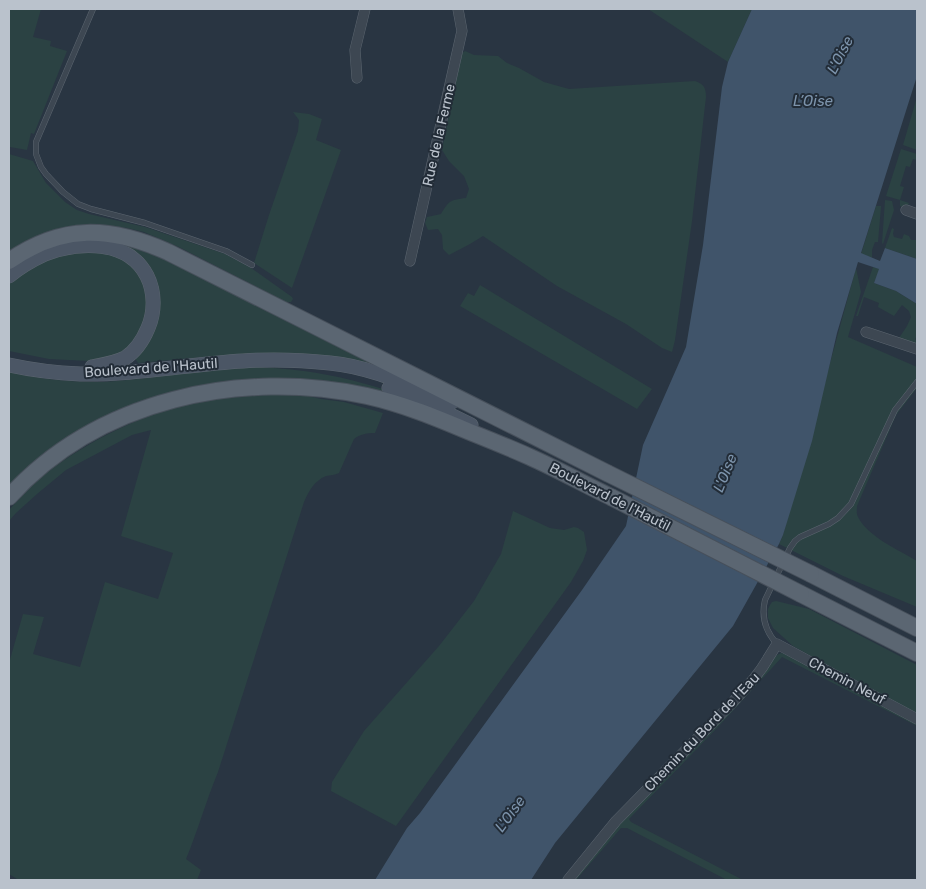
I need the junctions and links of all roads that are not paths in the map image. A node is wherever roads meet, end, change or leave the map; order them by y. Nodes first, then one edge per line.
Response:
1 (92, 9) edge
2 (365, 9) edge
3 (458, 9) edge
4 (357, 78) dead end
5 (906, 210) dead end
6 (917, 214) edge
7 (9, 261) edge
8 (410, 261) dead end
9 (252, 265) dead end
10 (9, 276) edge
11 (866, 332) dead end
12 (917, 349) edge
13 (294, 361) junction
14 (9, 364) edge
15 (49, 372) junction
16 (917, 382) edge
17 (515, 427) junction
18 (531, 458) junction
19 (9, 497) edge
20 (917, 628) edge
21 (777, 644) junction
22 (917, 653) edge
23 (917, 719) edge
24 (568, 880) edge

1 - 9 lane
2 - 4 street
3 - 8 street, Rue de la Ferme
5 - 6 street
7 - 17 main road
10 - 15 main road
11 - 12 street
13 - 15 main road, Boulevard de l'Hautil
13 - 17 main road, Boulevard de l'Hautil
13 - 18 main road, Boulevard de l'Hautil
14 - 15 main road, Boulevard de l'Hautil
16 - 21 lane
17 - 20 main road, Boulevard de l'Hautil, bridge
18 - 19 main road
18 - 22 main road, Boulevard de l'Hautil, bridge
21 - 23 street, Chemin Neuf
21 - 24 street, Chemin du Bord de l'Eau

